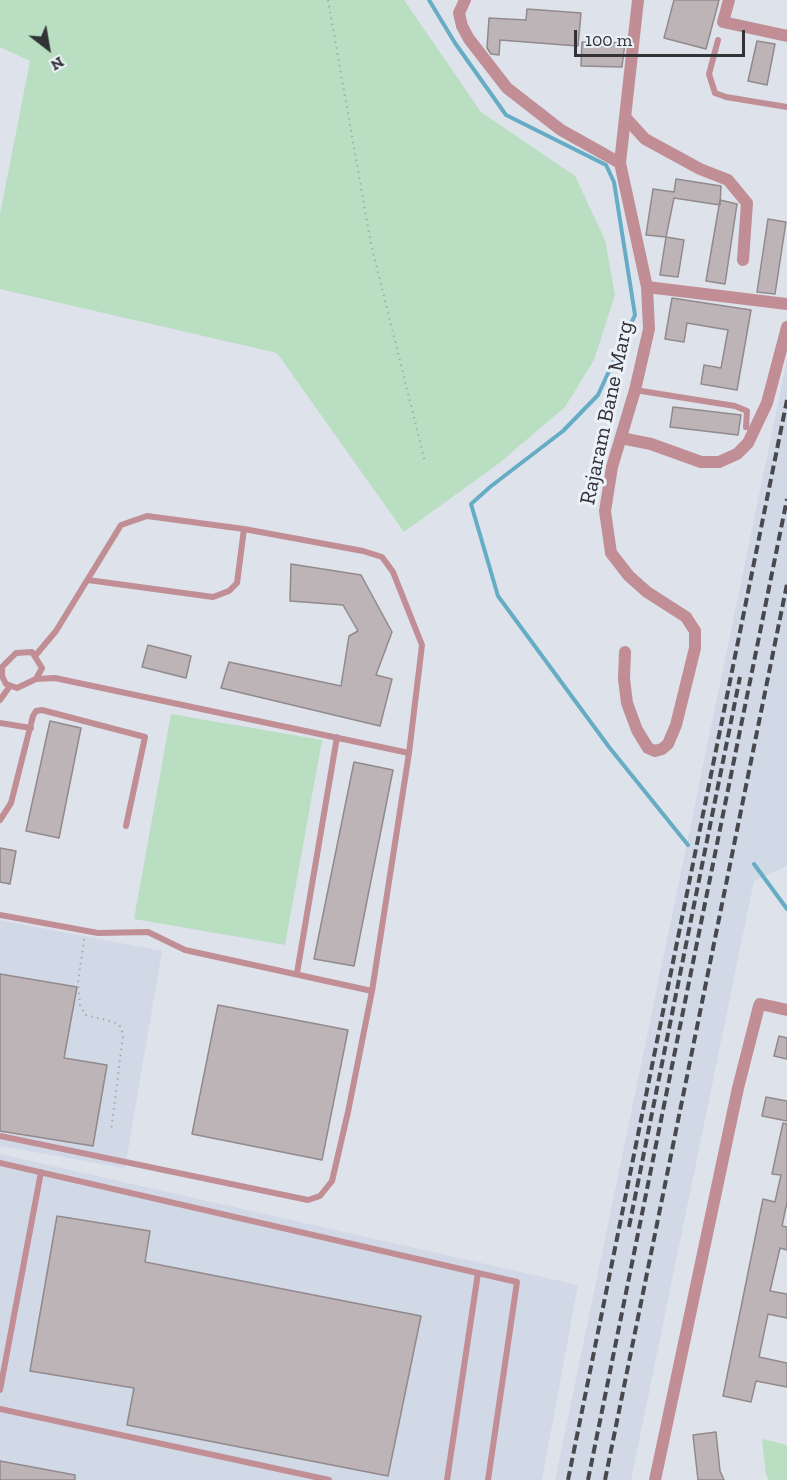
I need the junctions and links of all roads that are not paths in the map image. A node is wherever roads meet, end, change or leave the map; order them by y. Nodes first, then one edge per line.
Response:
1 (465, 0) edge
2 (638, 0) edge
3 (729, 0) edge
4 (787, 36) edge
5 (718, 40) dead end
6 (787, 107) edge
7 (625, 117) junction
8 (620, 163) junction
9 (743, 260) dead end
10 (647, 287) junction
11 (787, 304) edge
12 (787, 327) edge
13 (635, 390) junction
14 (746, 427) dead end
15 (621, 438) junction
16 (244, 529) junction
17 (88, 580) junction
18 (625, 652) dead end
19 (35, 656) junction
20 (36, 680) junction
21 (10, 686) junction
22 (0, 700) edge
23 (0, 723) edge
24 (31, 728) junction
25 (337, 737) junction
26 (409, 753) junction
27 (0, 820) edge
28 (126, 826) dead end
29 (0, 915) edge
30 (297, 973) junction
31 (372, 991) junction
32 (787, 1010) edge
33 (0, 1136) edge
34 (0, 1163) edge
35 (41, 1172) junction
36 (478, 1273) junction
37 (0, 1390) edge
38 (0, 1412) edge
39 (329, 1480) edge
40 (447, 1480) edge
41 (488, 1480) edge
42 (655, 1480) edge

1 - 8 street
2 - 7 street, Rajaram Bane Marg
3 - 4 street
5 - 6 lane
7 - 8 street, Rajaram Bane Marg
7 - 9 street
8 - 10 street, Rajaram Bane Marg
10 - 11 street
10 - 13 street, Rajaram Bane Marg
12 - 15 street
13 - 14 lane
13 - 15 street, Rajaram Bane Marg
15 - 18 street, Rajaram Bane Marg
16 - 17 lane
16 - 17 lane
16 - 26 lane
17 - 19 lane
19 - 20 lane
19 - 21 lane
20 - 21 lane
20 - 25 lane
21 - 22 lane
23 - 24 lane
24 - 27 lane
24 - 28 lane
25 - 26 lane
25 - 30 lane
26 - 31 lane
29 - 30 lane
30 - 31 lane
31 - 33 lane
32 - 42 street
34 - 35 lane
35 - 36 lane
35 - 37 lane
36 - 40 lane
36 - 41 lane
38 - 39 lane

